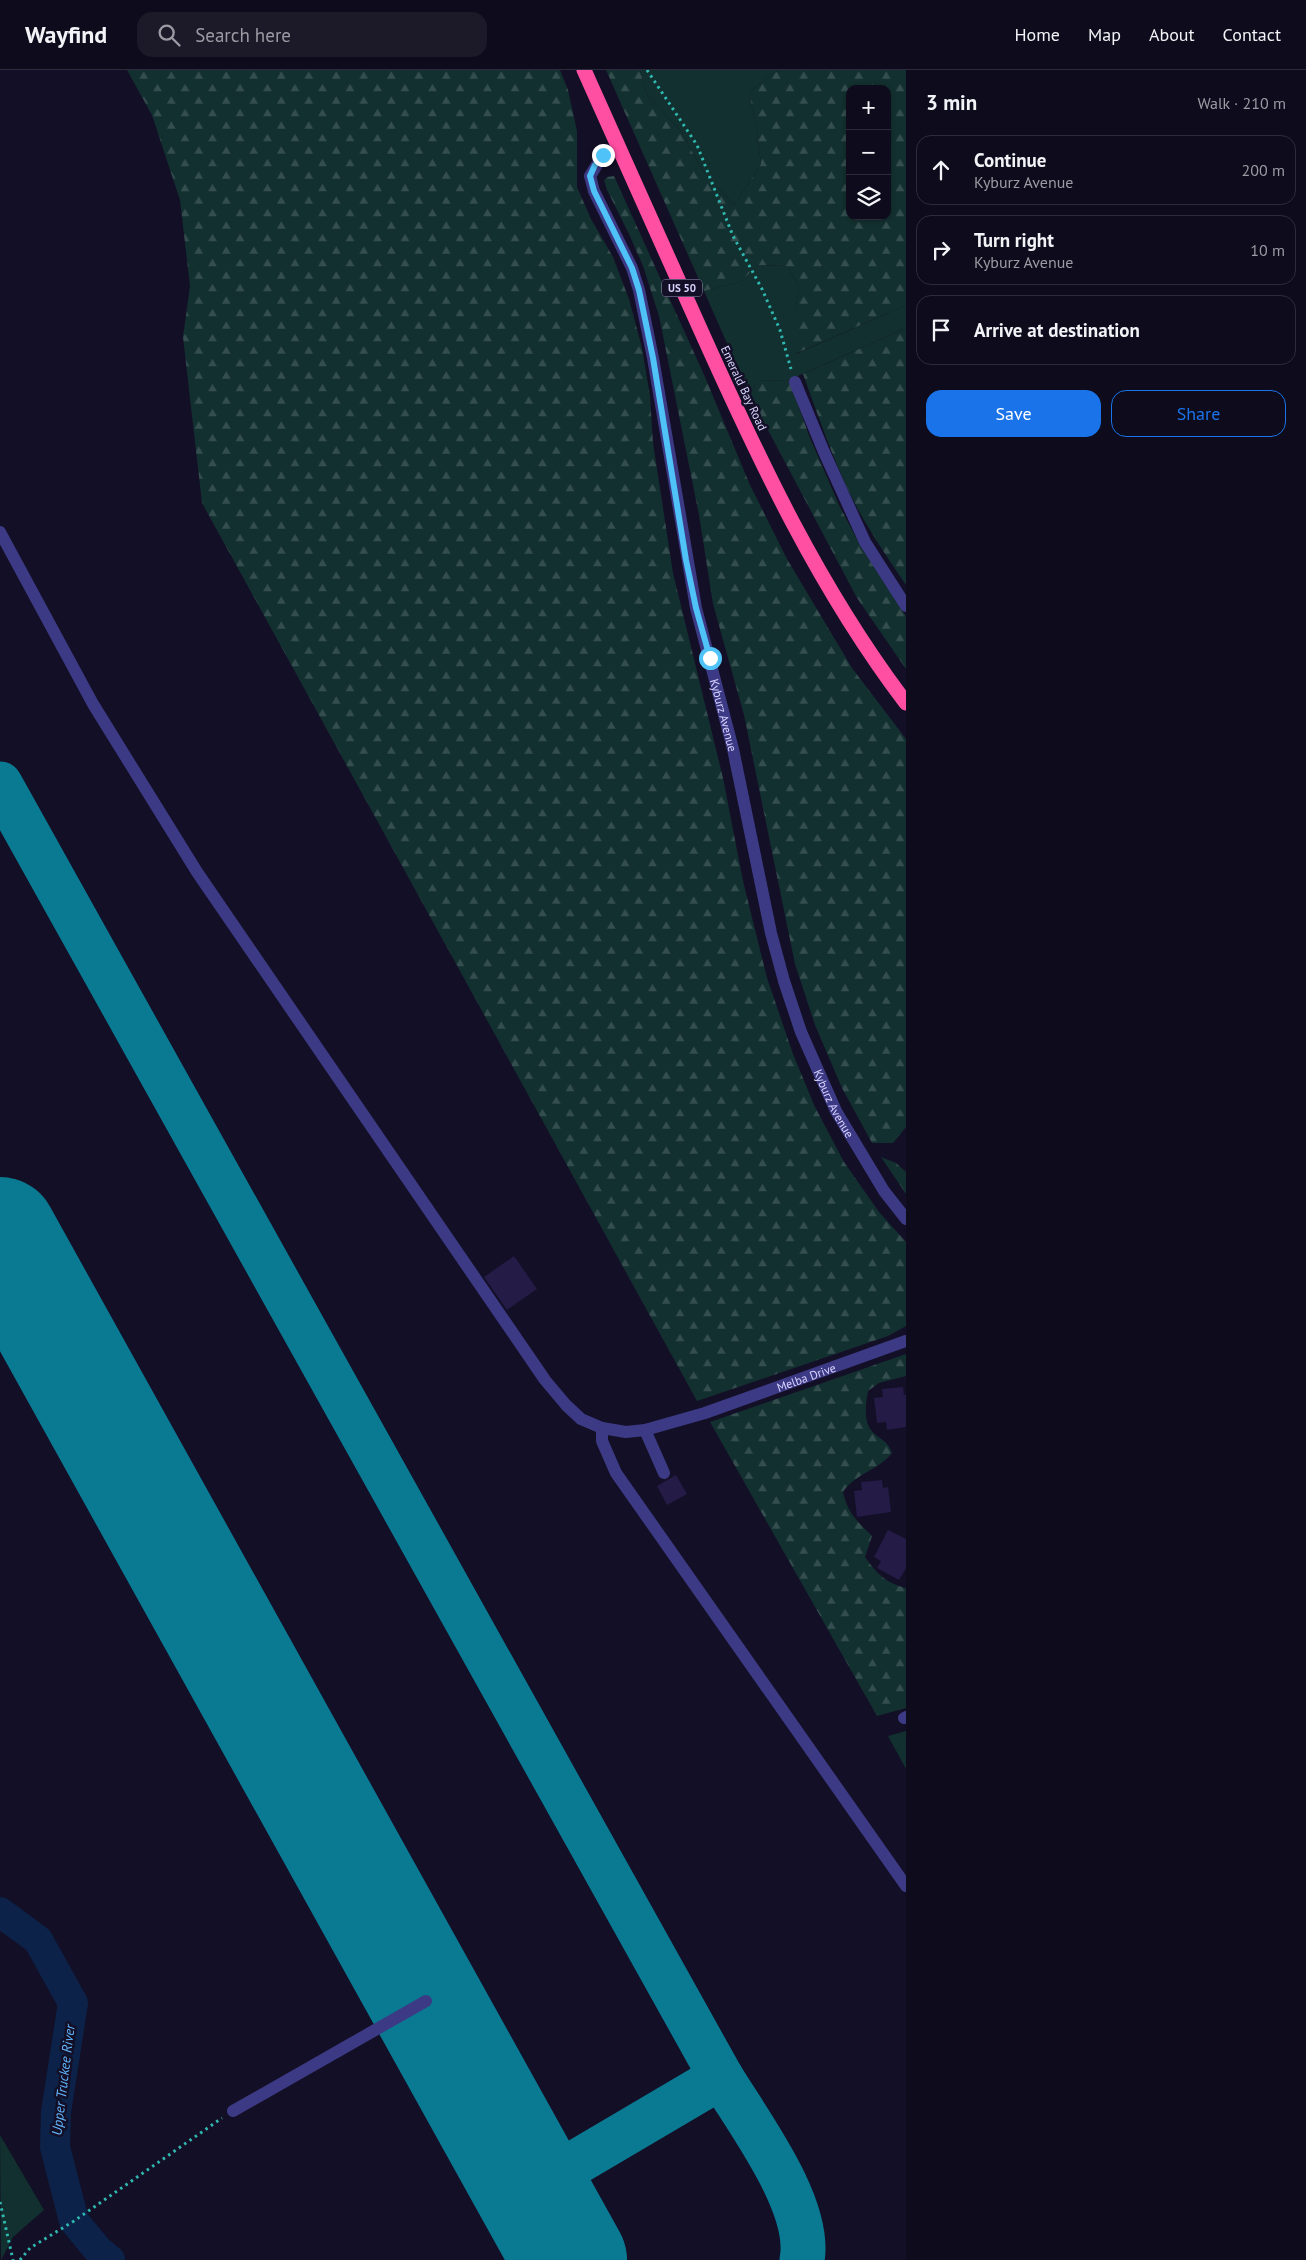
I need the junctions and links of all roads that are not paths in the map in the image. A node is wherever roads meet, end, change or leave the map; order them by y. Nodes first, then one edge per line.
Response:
1 (584, 70) edge
2 (618, 147) junction
3 (795, 382) road end
4 (0, 532) edge
5 (906, 606) edge
6 (906, 703) edge
7 (906, 1219) edge
8 (906, 1341) edge
9 (602, 1428) junction
10 (644, 1430) junction
11 (664, 1473) dead end
12 (906, 1886) edge
13 (426, 2001) dead end
14 (232, 2111) road end

1 - 2 highway, Emerald Bay Road / US 50
2 - 6 highway, Emerald Bay Road / US 50
2 - 7 street, Kyburz Avenue
3 - 5 street
4 - 9 street, Melba Drive
8 - 10 street, Melba Drive
9 - 10 street, Melba Drive
9 - 12 street
10 - 11 street
13 - 14 street

